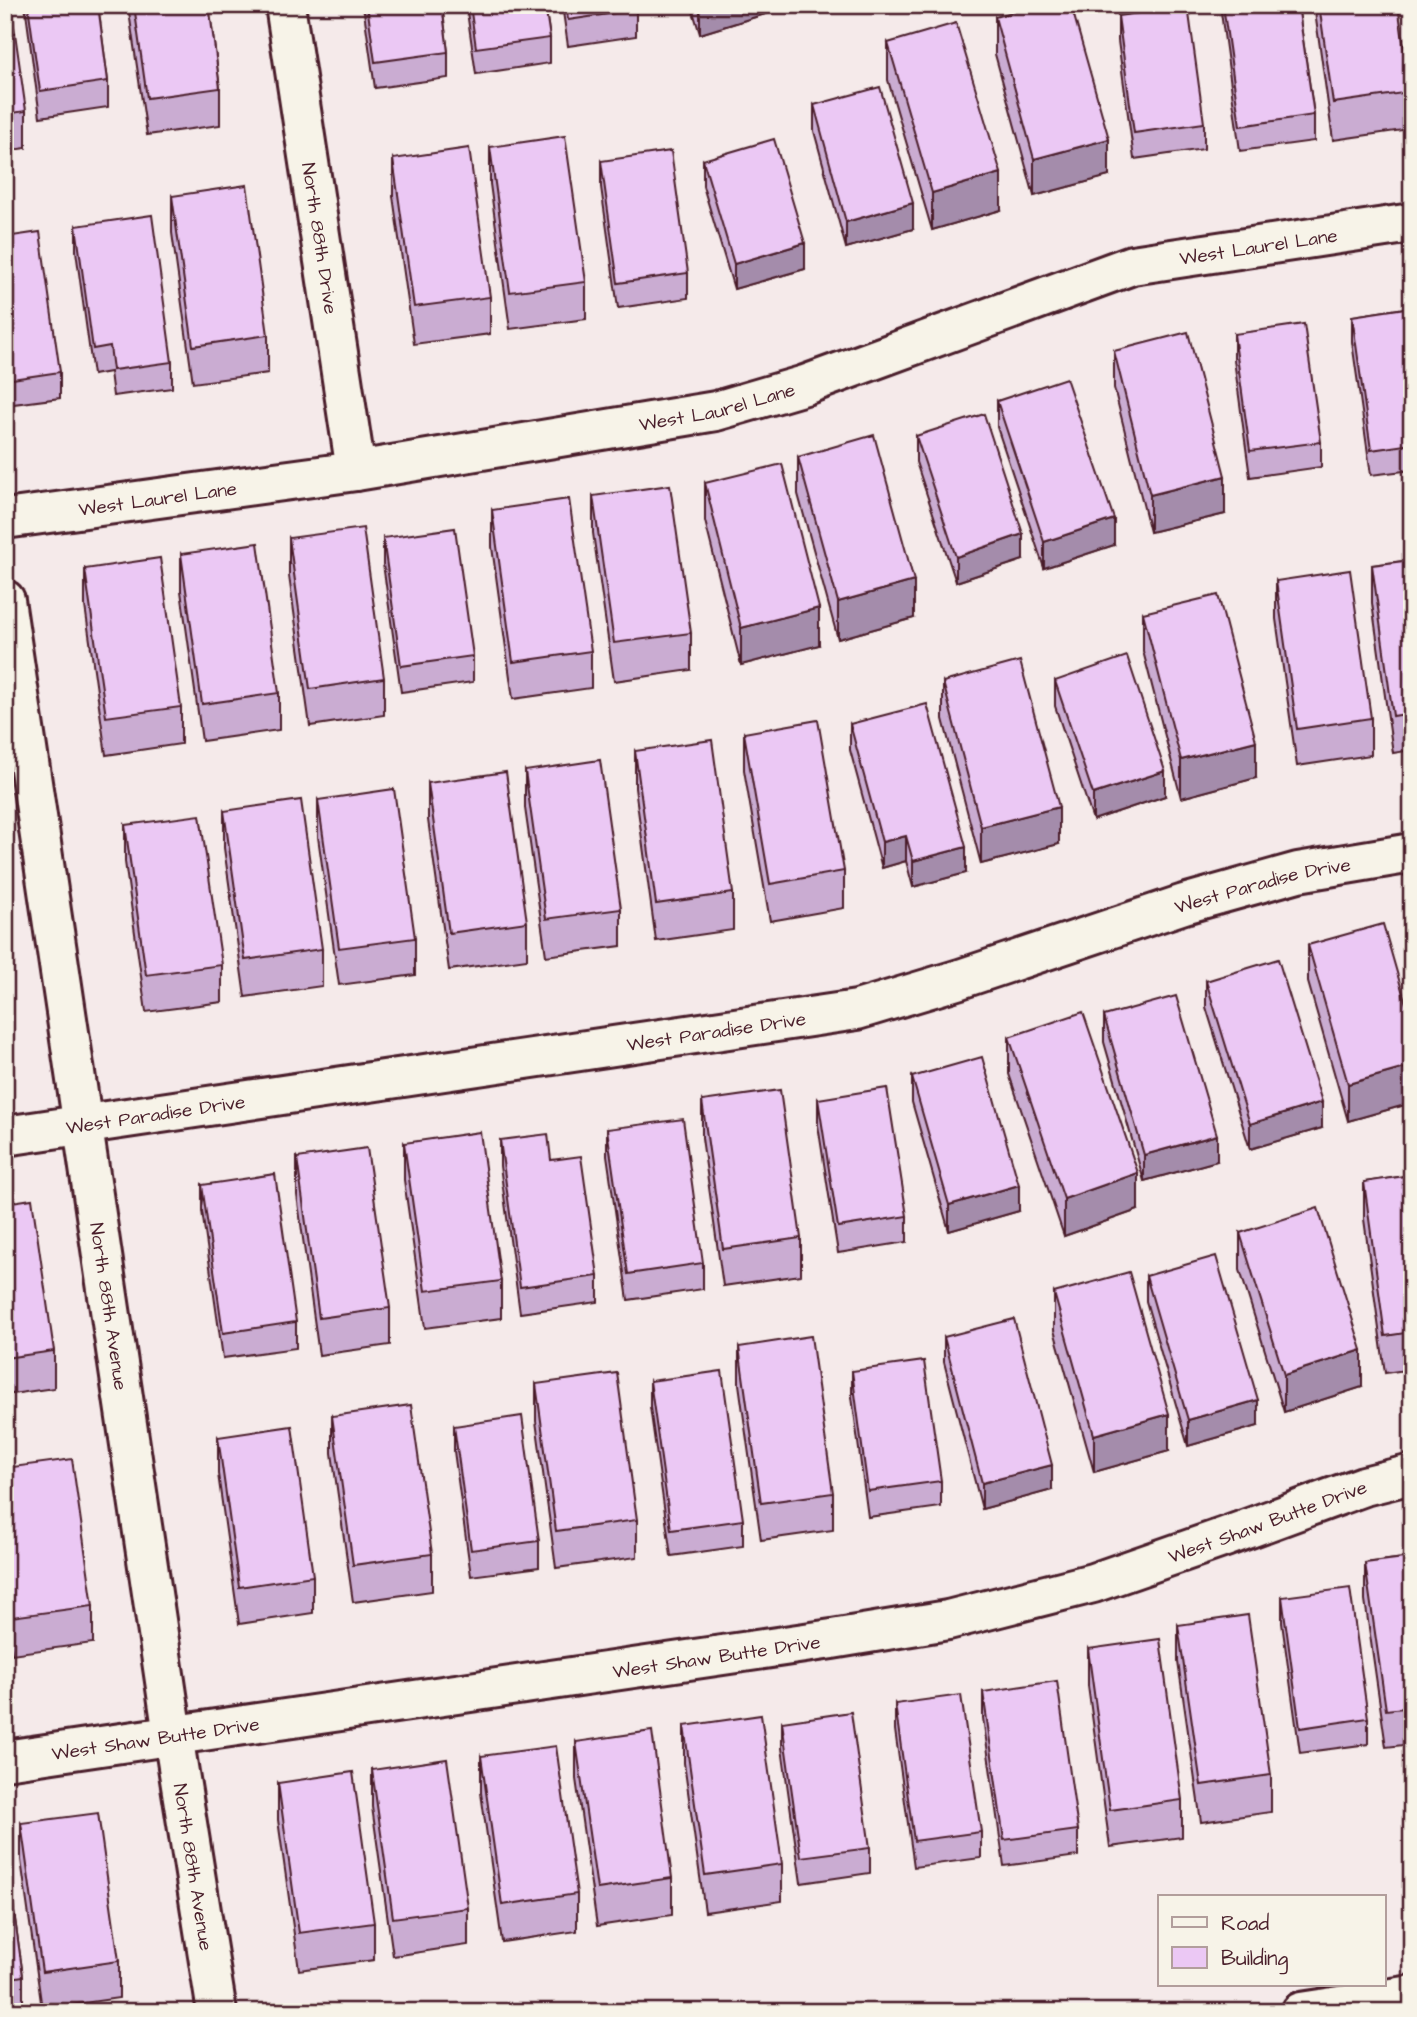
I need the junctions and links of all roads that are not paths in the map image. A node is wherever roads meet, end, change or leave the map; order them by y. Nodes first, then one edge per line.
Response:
1 (285, 5) edge
2 (1412, 223) edge
3 (356, 471) junction
4 (5, 519) edge
5 (5, 600) edge
6 (1412, 853) edge
7 (83, 1124) junction
8 (5, 1136) edge
9 (1412, 1475) edge
10 (173, 1735) junction
11 (5, 1760) edge
12 (1412, 1995) edge
13 (217, 2012) edge
14 (1301, 2012) edge

1 - 3 street, North 88th Drive
2 - 3 street, West Laurel Lane
3 - 4 street, West Laurel Lane
5 - 7 street, North 88th Avenue
6 - 7 street, West Paradise Drive
7 - 8 street, West Paradise Drive
7 - 10 street, North 88th Avenue
9 - 10 street, West Shaw Butte Drive
10 - 11 street, West Shaw Butte Drive
10 - 13 street, North 88th Avenue
12 - 14 street

